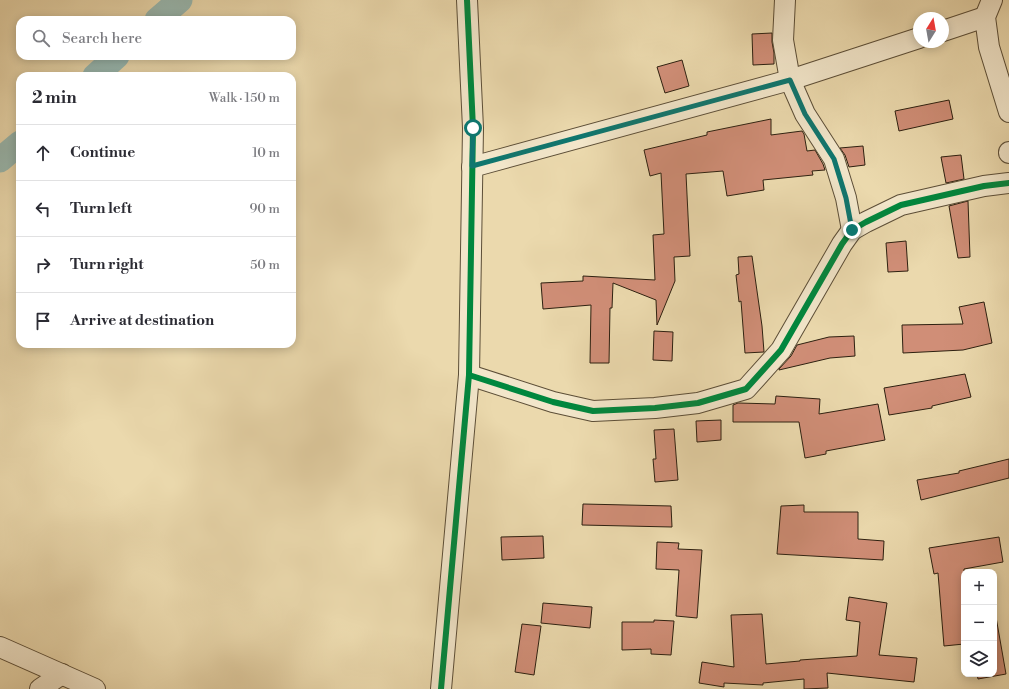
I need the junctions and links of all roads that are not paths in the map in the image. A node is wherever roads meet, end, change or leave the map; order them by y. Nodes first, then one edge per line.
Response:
1 (467, 0) edge
2 (785, 0) edge
3 (988, 9) edge
4 (949, 27) edge
5 (913, 40) edge
6 (790, 80) junction
7 (1009, 112) edge
8 (472, 166) junction
9 (1009, 183) edge
10 (852, 230) junction
11 (469, 375) junction
12 (0, 646) edge
13 (62, 674) junction
14 (40, 689) edge
15 (95, 689) edge
16 (441, 689) edge

1 - 8 street
2 - 6 street
3 - 4 street
3 - 7 street
5 - 6 street
6 - 8 street
6 - 10 street
8 - 11 street
9 - 10 street
10 - 11 street
11 - 16 street
12 - 13 street
13 - 14 street
13 - 15 street

